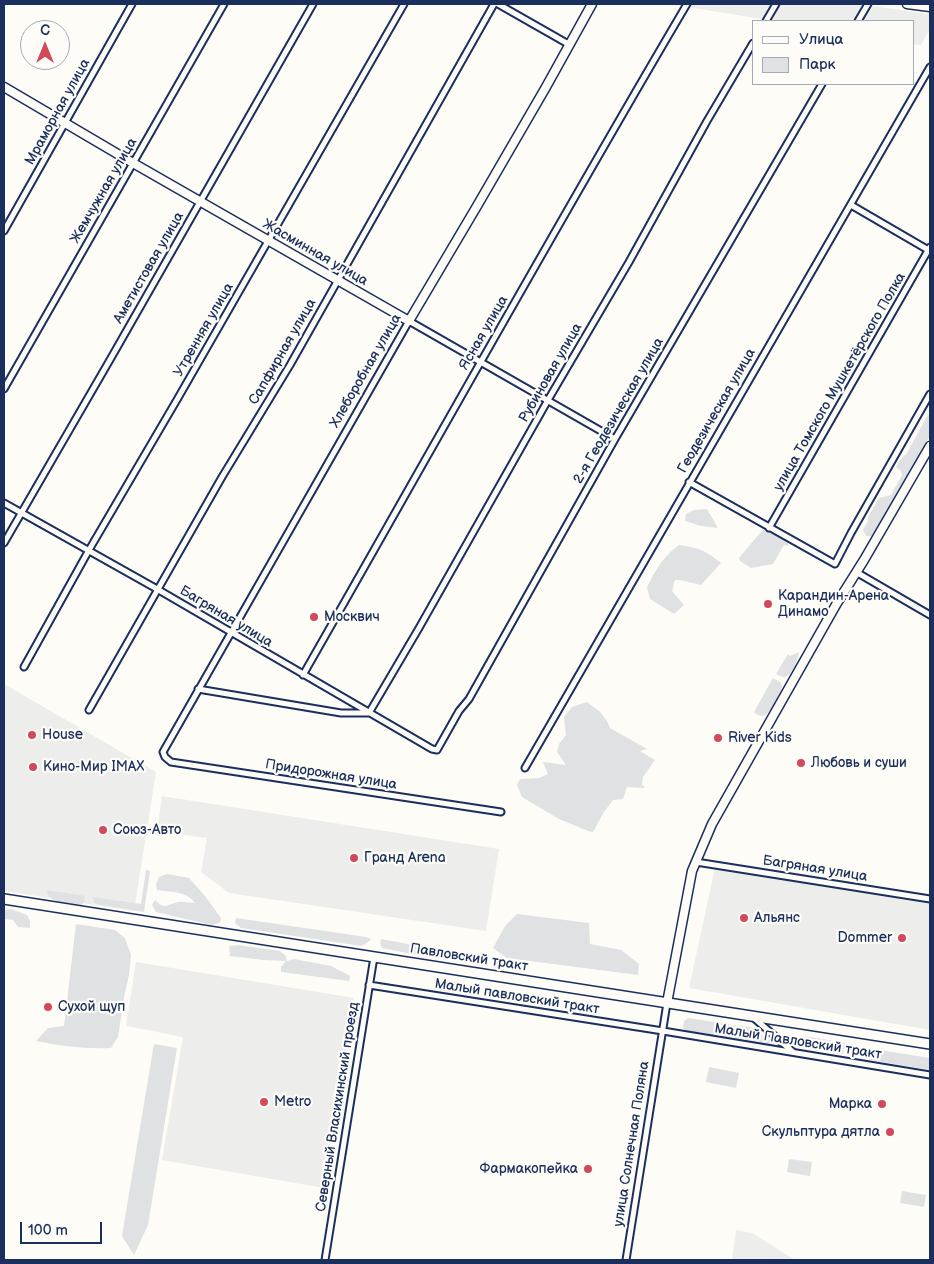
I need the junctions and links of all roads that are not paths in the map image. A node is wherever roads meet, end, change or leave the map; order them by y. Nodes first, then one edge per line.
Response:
1 (132, 4) edge
2 (224, 4) edge
3 (314, 4) edge
4 (404, 4) edge
5 (494, 4) edge
6 (498, 4) edge
7 (592, 4) edge
8 (687, 4) edge
9 (776, 4) edge
10 (868, 4) edge
11 (907, 4) edge
12 (930, 7) edge
13 (767, 20) edge
14 (859, 20) edge
15 (570, 45) junction
16 (752, 45) edge
17 (930, 66) edge
18 (821, 85) edge
19 (4, 87) edge
20 (64, 123) junction
21 (133, 163) junction
22 (200, 201) junction
23 (851, 205) junction
24 (4, 231) edge
25 (268, 241) junction
26 (930, 249) edge
27 (337, 279) junction
28 (409, 320) junction
29 (481, 362) junction
30 (4, 389) edge
31 (930, 394) edge
32 (548, 400) junction
33 (615, 440) junction
34 (930, 446) edge
35 (689, 482) junction
36 (4, 502) edge
37 (21, 512) junction
38 (769, 528) junction
39 (4, 542) edge
40 (89, 550) junction
41 (856, 572) junction
42 (157, 589) junction
43 (930, 615) edge
44 (231, 633) junction
45 (24, 668) dead end
46 (303, 675) junction
47 (198, 689) junction
48 (89, 710) dead end
49 (369, 713) junction
50 (437, 750) joint
51 (163, 752) joint
52 (525, 768) dead end
53 (501, 812) dead end
54 (696, 862) junction
55 (4, 898) edge
56 (930, 899) edge
57 (374, 957) junction
58 (369, 986) junction
59 (668, 1003) junction
60 (754, 1017) junction
61 (662, 1031) junction
62 (930, 1044) edge
63 (793, 1052) junction
64 (930, 1075) edge
65 (325, 1260) edge
66 (626, 1260) edge

1 - 20 street, Мраморная улица
2 - 21 street, Жемчужная улица
3 - 22 street, Аметистовая улица
4 - 25 street, Утренняя улица
5 - 27 street, Сапфирная улица
6 - 15 street
7 - 15 street, Хлеборобная улица
8 - 29 street, Ясная улица
9 - 13 street
10 - 14 street
11 - 12 street
15 - 28 street, Хлеборобная улица
16 - 32 street, Рубиновая улица
17 - 23 street, Геодезическая улица
18 - 33 street, 2-я Геодезическая улица
19 - 20 street, Жасминная улица
20 - 21 street, Жасминная улица
20 - 24 street, Мраморная улица
21 - 22 street, Жасминная улица
21 - 30 street, Жемчужная улица
22 - 25 street, Жасминная улица
22 - 37 street, Аметистовая улица
23 - 26 street
23 - 35 street, Геодезическая улица
25 - 27 street, Жасминная улица
25 - 40 street, Утренняя улица
26 - 38 street, улица Томского Мушкетёрского Полка
27 - 28 street, Жасминная улица
27 - 42 street, Сапфирная улица
28 - 29 street, Жасминная улица
28 - 44 street, Хлеборобная улица
29 - 32 street, Жасминная улица
29 - 46 street, Ясная улица
31 - 38 street
32 - 33 street, Жасминная улица
32 - 49 street, Рубиновая улица
33 - 50 street, 2-я Геодезическая улица
34 - 41 street
35 - 38 street
35 - 52 street, Геодезическая улица
36 - 37 street, Багряная улица
37 - 39 street, Аметистовая улица
37 - 40 street, Багряная улица
40 - 42 street, Багряная улица
40 - 45 street, Утренняя улица
41 - 43 street
41 - 54 street
42 - 44 street, Багряная улица
42 - 48 street, Сапфирная улица
44 - 46 street, Багряная улица
44 - 47 street, Хлеборобная улица
46 - 49 street, Багряная улица
47 - 49 street
47 - 51 street, Хлеборобная улица
49 - 50 street, Багряная улица
51 - 53 street, Придорожная улица
54 - 56 street, Багряная улица
54 - 59 street
55 - 57 main road, Павловский тракт
57 - 58 street, Северный Власихинский проезд
57 - 59 main road, Павловский тракт
58 - 61 street, Малый павловский тракт
58 - 65 street, Северный Власихинский проезд
59 - 60 main road, Павловский тракт
59 - 61 street, улица Солнечная Поляна
60 - 62 main road, Павловский тракт
60 - 63 street
61 - 63 street, Малый Павловский тракт
61 - 66 street, улица Солнечная Поляна
63 - 64 street, Малый Павловский тракт

